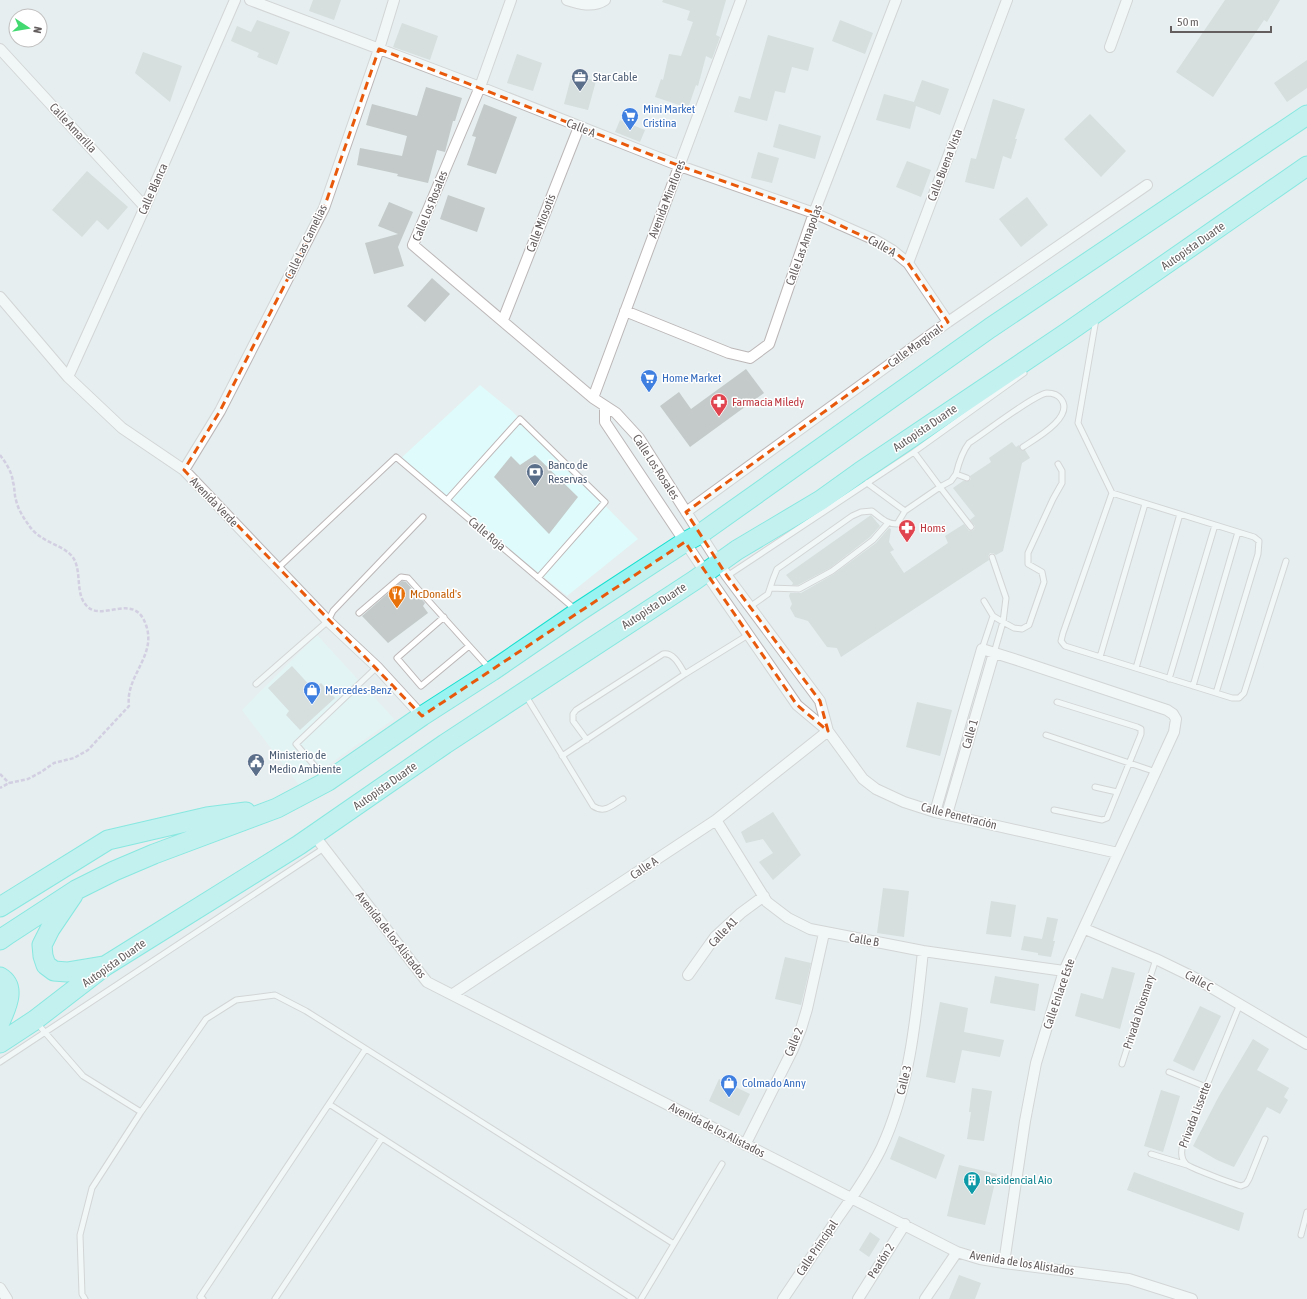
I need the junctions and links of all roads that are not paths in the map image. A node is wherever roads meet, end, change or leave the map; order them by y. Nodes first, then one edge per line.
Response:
1 (235, 0) edge
2 (250, 0) edge
3 (394, 0) edge
4 (511, 0) edge
5 (566, 0) edge
6 (605, 0) edge
7 (741, 0) edge
8 (896, 0) edge
9 (1007, 0) edge
10 (1127, 0) edge
11 (1110, 47) dead end
12 (0, 49) edge
13 (379, 49) junction
14 (480, 87) junction
15 (1307, 115) edge
16 (579, 127) junction
17 (680, 166) junction
18 (1307, 166) edge
19 (1148, 184) dead end
20 (145, 207) junction
21 (814, 213) junction
22 (908, 263) junction
23 (0, 297) edge
24 (625, 311) junction
25 (1098, 312) junction
26 (503, 320) junction
27 (948, 322) junction
28 (1029, 369) dead end
29 (68, 377) junction
30 (593, 398) junction
31 (605, 407) junction
32 (1023, 447) dead end
33 (914, 452) junction
34 (1058, 464) dead end
35 (184, 470) junction
36 (956, 474) junction
37 (967, 478) dead end
38 (867, 483) junction
39 (940, 487) junction
40 (1112, 493) junction
41 (447, 500) junction
42 (1145, 504) junction
43 (905, 511) junction
44 (686, 512) junction
45 (1180, 514) junction
46 (423, 517) dead end
47 (888, 522) junction
48 (1215, 525) junction
49 (971, 527) dead end
50 (1238, 532) junction
51 (692, 538) junction
52 (992, 558) dead end
53 (1286, 562) dead end
54 (278, 568) junction
55 (717, 570) junction
56 (538, 578) junction
57 (770, 588) junction
58 (984, 601) dead end
59 (750, 606) junction
60 (578, 612) junction
61 (359, 613) dead end
62 (993, 616) junction
63 (444, 617) junction
64 (328, 621) junction
65 (1003, 622) junction
66 (748, 635) junction
67 (469, 646) junction
68 (982, 649) junction
69 (994, 653) junction
70 (1100, 657) junction
71 (377, 668) junction
72 (1136, 668) junction
73 (492, 671) junction
74 (685, 674) junction
75 (1169, 679) junction
76 (256, 684) dead end
77 (1193, 686) junction
78 (524, 691) junction
79 (1216, 693) junction
80 (1056, 702) dead end
81 (422, 716) junction
82 (828, 731) junction
83 (1046, 735) dead end
84 (587, 740) junction
85 (562, 756) junction
86 (1130, 763) junction
87 (1156, 772) junction
88 (328, 782) junction
89 (1095, 787) dead end
90 (1117, 792) junction
91 (623, 798) dead end
92 (277, 808) junction
93 (1054, 810) dead end
94 (935, 812) junction
95 (947, 814) junction
96 (716, 820) junction
97 (319, 842) junction
98 (1118, 853) junction
99 (76, 890) junction
100 (764, 896) junction
101 (0, 907) edge
102 (1085, 929) junction
103 (824, 933) junction
104 (0, 940) edge
105 (923, 951) junction
106 (1156, 959) junction
107 (105, 966) junction
108 (1064, 971) junction
109 (688, 975) dead end
110 (0, 976) edge
111 (453, 994) junction
112 (1240, 1004) junction
113 (0, 1022) edge
114 (40, 1026) junction
115 (0, 1043) edge
116 (1307, 1044) edge
117 (365, 1050) junction
118 (0, 1062) edge
119 (1122, 1064) dead end
120 (1169, 1072) dead end
121 (1206, 1087) junction
122 (329, 1104) junction
123 (140, 1112) junction
124 (382, 1138) junction
125 (1265, 1139) dead end
126 (745, 1145) junction
127 (1151, 1154) dead end
128 (722, 1164) dead end
129 (1187, 1165) junction
130 (851, 1198) junction
131 (1307, 1212) edge
132 (904, 1224) junction
133 (1301, 1235) dead end
134 (674, 1244) junction
135 (957, 1252) junction
136 (1004, 1263) junction
137 (0, 1288) edge
138 (7, 1299) edge
139 (84, 1299) edge
140 (203, 1299) edge
141 (275, 1299) edge
142 (633, 1299) edge
143 (641, 1299) edge
144 (783, 1299) edge
145 (858, 1299) edge
146 (925, 1299) edge
147 (1192, 1299) edge

1 - 20 street, Calle Blanca
2 - 13 street, Calle A
3 - 13 street, Calle Las Camelias
4 - 14 street, Calle Los Rosales
5 - 6 street
7 - 17 street, Avenida Miraflores
8 - 21 street, Calle Las Amapolas
9 - 22 street, Calle Buena Vista
10 - 11 street
12 - 20 street, Calle Amarilla
13 - 14 street, Calle A
13 - 35 street, Calle Las Camelias
14 - 16 street, Calle A
14 - 26 street, Calle Los Rosales
15 - 51 highway
16 - 17 street, Calle A
16 - 26 street, Calle Miosotis
17 - 21 street, Calle A
17 - 24 street, Avenida Miraflores
18 - 25 highway, Autopista Duarte
19 - 27 street, Calle Marginal
20 - 29 street, Calle Blanca
21 - 22 street, Calle A
21 - 24 street, Calle Las Amapolas
22 - 27 street
23 - 29 street, Avenida Verde
24 - 30 street, Avenida Miraflores
25 - 40 lane
25 - 55 highway, Autopista Duarte
26 - 30 street, Calle Los Rosales
27 - 44 street, Calle Marginal
28 - 33 lane
29 - 35 street, Avenida Verde
30 - 31 street, Calle Los Rosales
31 - 44 street, Calle Los Rosales
31 - 51 street, Calle Los Rosales
32 - 36 lane
33 - 38 lane
33 - 39 lane
34 - 65 lane
35 - 54 street, Avenida Verde
36 - 37 lane
36 - 39 lane
38 - 43 lane
38 - 55 lane
39 - 43 lane
39 - 49 lane
40 - 42 lane
40 - 70 lane
41 - 54 lane, Calle Roja
41 - 56 lane, Calle Roja
41 - 56 lane
42 - 45 lane
42 - 70 lane
43 - 47 lane
44 - 51 street, Calle Los Rosales
45 - 48 lane
45 - 72 lane
46 - 64 lane
47 - 57 lane
47 - 57 lane
48 - 50 lane
48 - 75 lane
50 - 77 lane
50 - 79 lane
51 - 55 street
51 - 55 street
51 - 60 highway
52 - 65 lane
53 - 79 lane
54 - 64 street, Avenida Verde
55 - 59 street, Calle Penetración
55 - 66 street, Calle Penetración
55 - 78 highway, Autopista Duarte
56 - 60 lane, Calle Roja
57 - 59 lane
58 - 62 lane
59 - 82 street, Calle Penetración
60 - 73 highway
61 - 63 lane
62 - 65 lane
62 - 68 lane
63 - 67 lane
63 - 67 lane
64 - 71 street, Avenida Verde
64 - 76 lane
65 - 69 lane
66 - 74 lane
66 - 82 street, Calle Penetración
67 - 73 lane
68 - 69 street
68 - 94 street
69 - 87 street, Calle Enlace Este
69 - 95 street, Calle 1
70 - 72 lane
71 - 81 street, Avenida Verde
71 - 88 lane
72 - 75 lane
73 - 81 highway
74 - 84 lane
74 - 84 lane
75 - 77 lane
77 - 79 lane
78 - 85 lane
78 - 97 highway, Autopista Duarte
80 - 86 lane
81 - 88 highway
82 - 94 street, Calle Penetración
82 - 96 street, Calle A
83 - 86 lane
84 - 85 lane
85 - 91 lane
86 - 87 lane
86 - 90 lane
87 - 98 street, Calle Enlace Este
88 - 92 highway
89 - 90 lane
90 - 93 lane
92 - 99 highway
92 - 101 highway
94 - 95 street, Calle Penetración
95 - 98 street, Calle Penetración
96 - 100 street, Calle B
96 - 111 street, Calle A
97 - 107 highway, Autopista Duarte
97 - 111 street, Avenida de los Alistados
97 - 114 lane
98 - 102 street, Calle Enlace Este
99 - 104 highway
99 - 107 highway
100 - 103 street, Calle B
100 - 109 street, Calle A1
102 - 106 street, Calle C
102 - 108 street, Calle Enlace Este
103 - 105 street, Calle B
103 - 126 street, Calle 2
105 - 108 street, Calle B
105 - 130 street, Calle 3
106 - 112 street, Calle C
106 - 119 lane, Privada Diosmary
107 - 114 highway, Autopista Duarte
108 - 136 street, Calle Enlace Este
110 - 113 highway
111 - 126 street, Avenida de los Alistados
112 - 116 street, Calle C
112 - 121 lane, Privada Lissette
114 - 115 highway, Autopista Duarte
114 - 118 lane
114 - 123 lane
117 - 122 lane
117 - 123 lane
117 - 134 lane
120 - 121 lane
121 - 129 lane, Privada Lissette
122 - 124 lane
122 - 140 lane
123 - 139 lane
124 - 141 lane
124 - 142 lane
125 - 129 lane, Privada Lissette
126 - 130 street, Avenida de los Alistados
127 - 129 lane
128 - 134 lane
130 - 132 street, Avenida de los Alistados
130 - 144 street, Calle Principal
131 - 133 lane
132 - 135 street, Avenida de los Alistados
132 - 145 street, Peatón 2
134 - 143 lane
135 - 136 street, Avenida de los Alistados
135 - 146 street
136 - 147 street, Avenida de los Alistados
137 - 138 street

